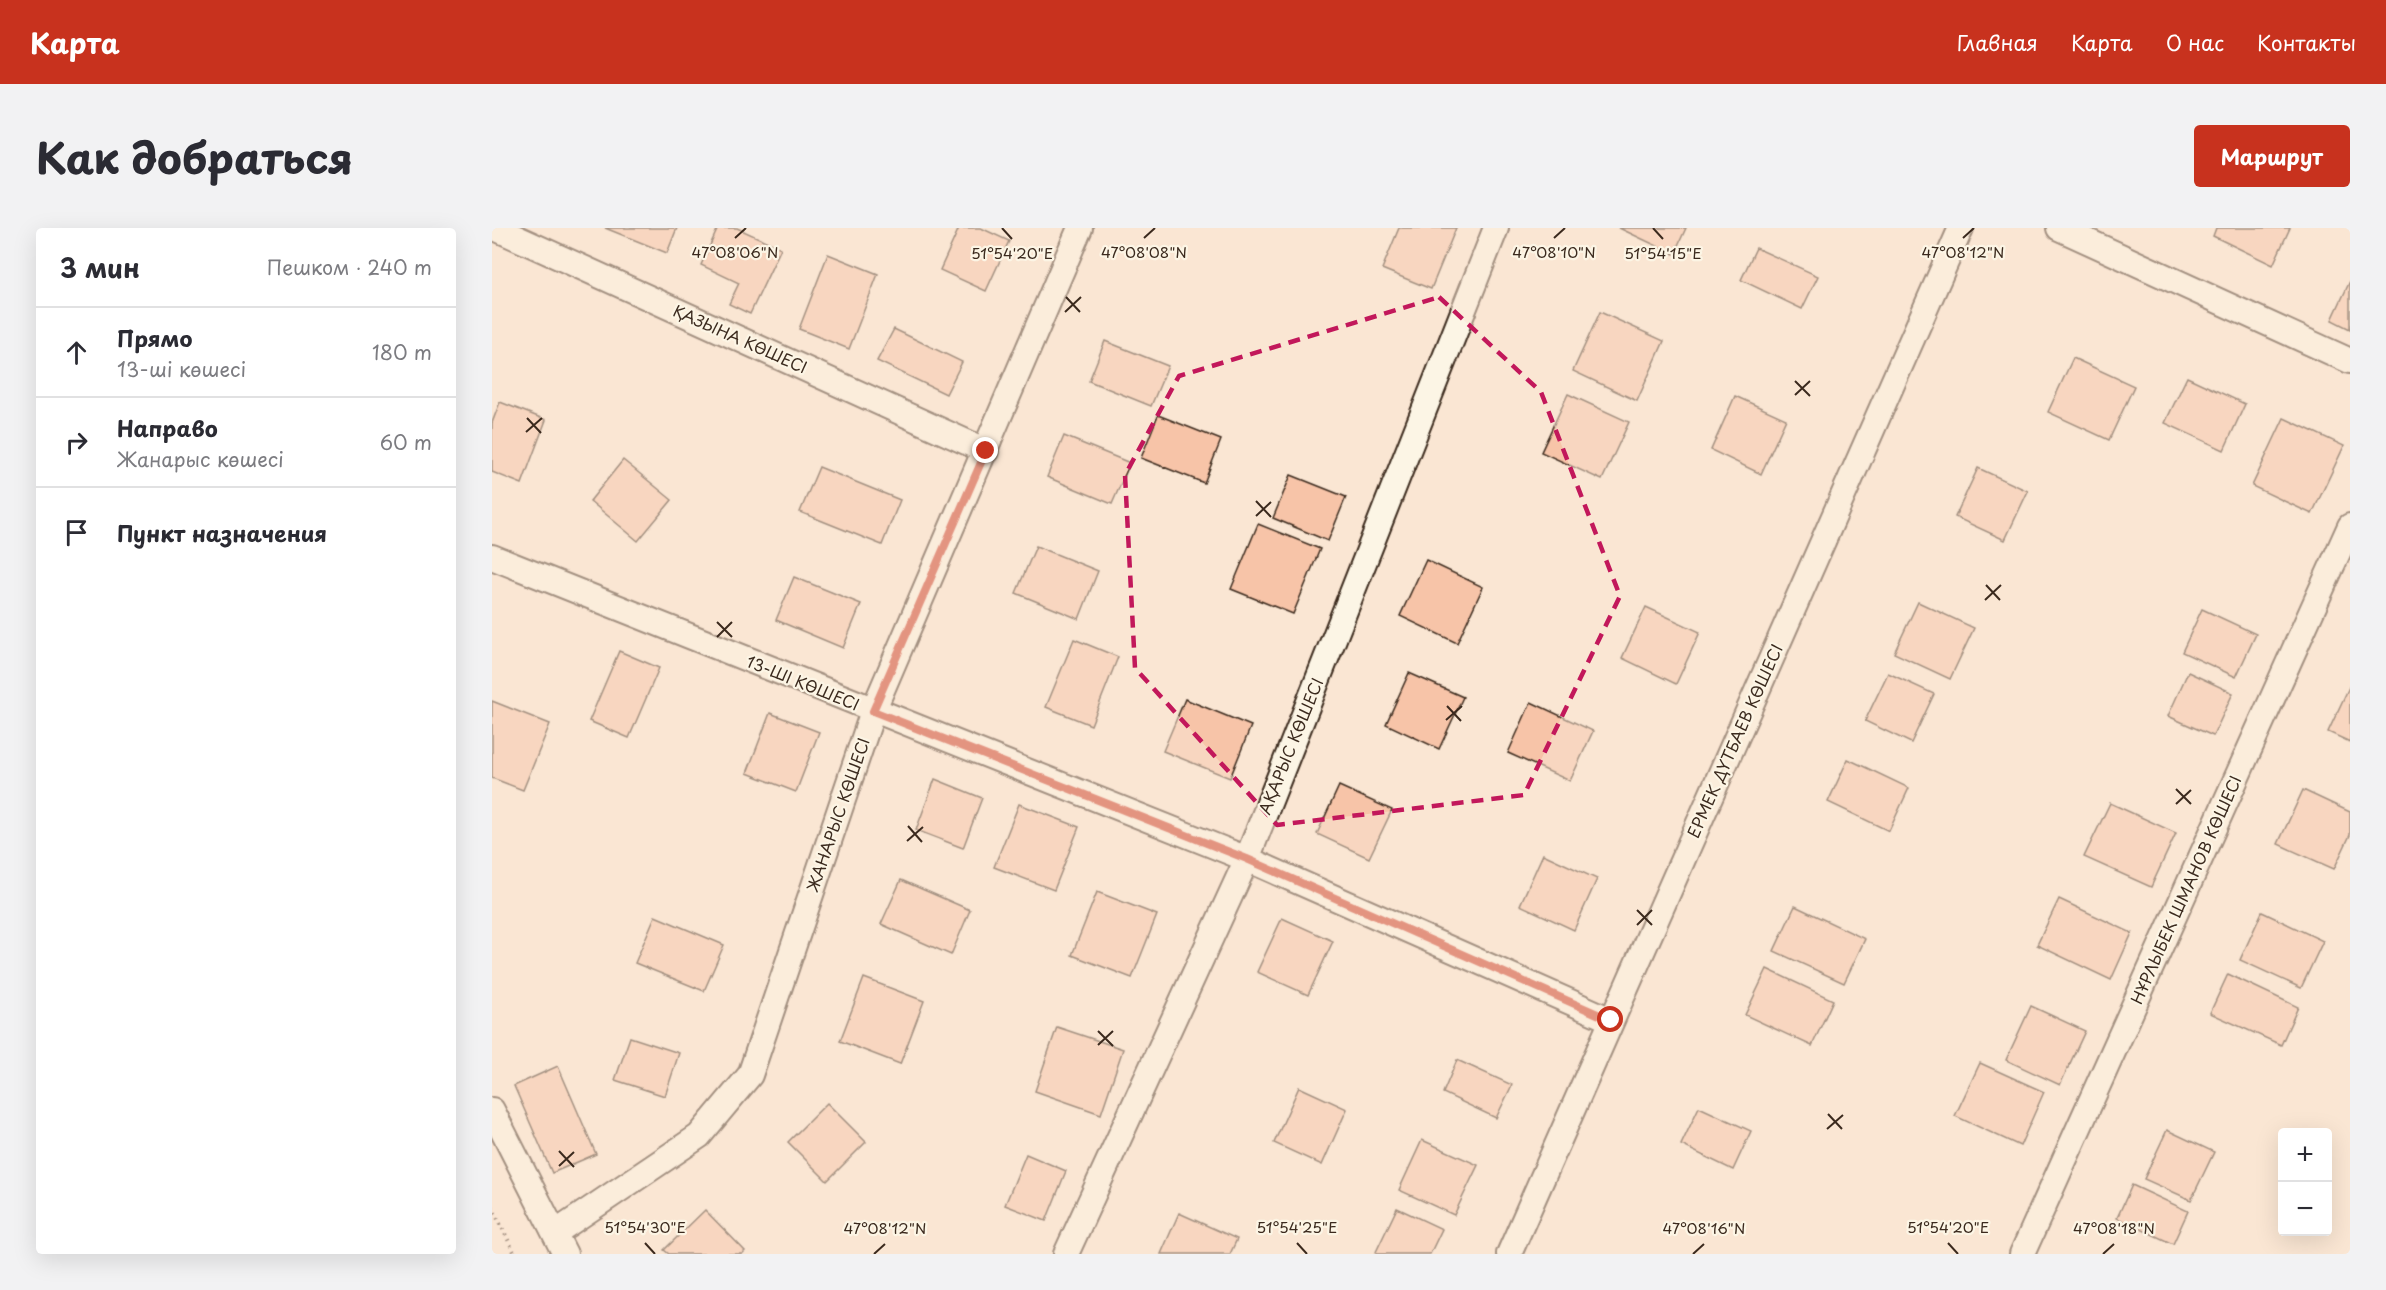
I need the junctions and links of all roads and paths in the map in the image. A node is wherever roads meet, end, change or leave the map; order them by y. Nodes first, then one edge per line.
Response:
1 (495, 228) edge
2 (1080, 228) edge
3 (1496, 228) edge
4 (1961, 228) edge
5 (2059, 228) edge
6 (2350, 361) edge
7 (986, 451) junction
8 (2350, 526) edge
9 (492, 557) edge
10 (873, 711) junction
11 (1247, 859) junction
12 (1611, 1020) junction
13 (492, 1110) edge
14 (492, 1207) edge
15 (560, 1244) edge
16 (515, 1254) edge
17 (1066, 1254) edge
18 (1509, 1254) edge
19 (2022, 1254) edge

1 - 7 street, ҚАЗЫНА КӨШЕСІ
2 - 7 street, ЖАНАРЫС КӨШЕСІ
3 - 11 street, АҚАРЫС КӨШЕСI
4 - 12 street, ЕРМЕК ДҮТБАЕВ КӨШЕСI
5 - 6 street
7 - 10 street, ЖАНАРЫС КӨШЕСІ
8 - 19 street, НҰРЛЫБЕК ШМАНОВ КӨШЕСІ
9 - 10 street, 13-ШІ КӨШЕСI
10 - 11 street, 13-ШІ КӨШЕСI
10 - 15 street, ЖАНАРЫС КӨШЕСІ
11 - 12 street, 13-ШІ КӨШЕСI
11 - 17 street, АҚАРЫС КӨШЕСI
12 - 18 street, ЕРМЕК ДҮТБАЕВ КӨШЕСI
13 - 15 street
14 - 16 path

